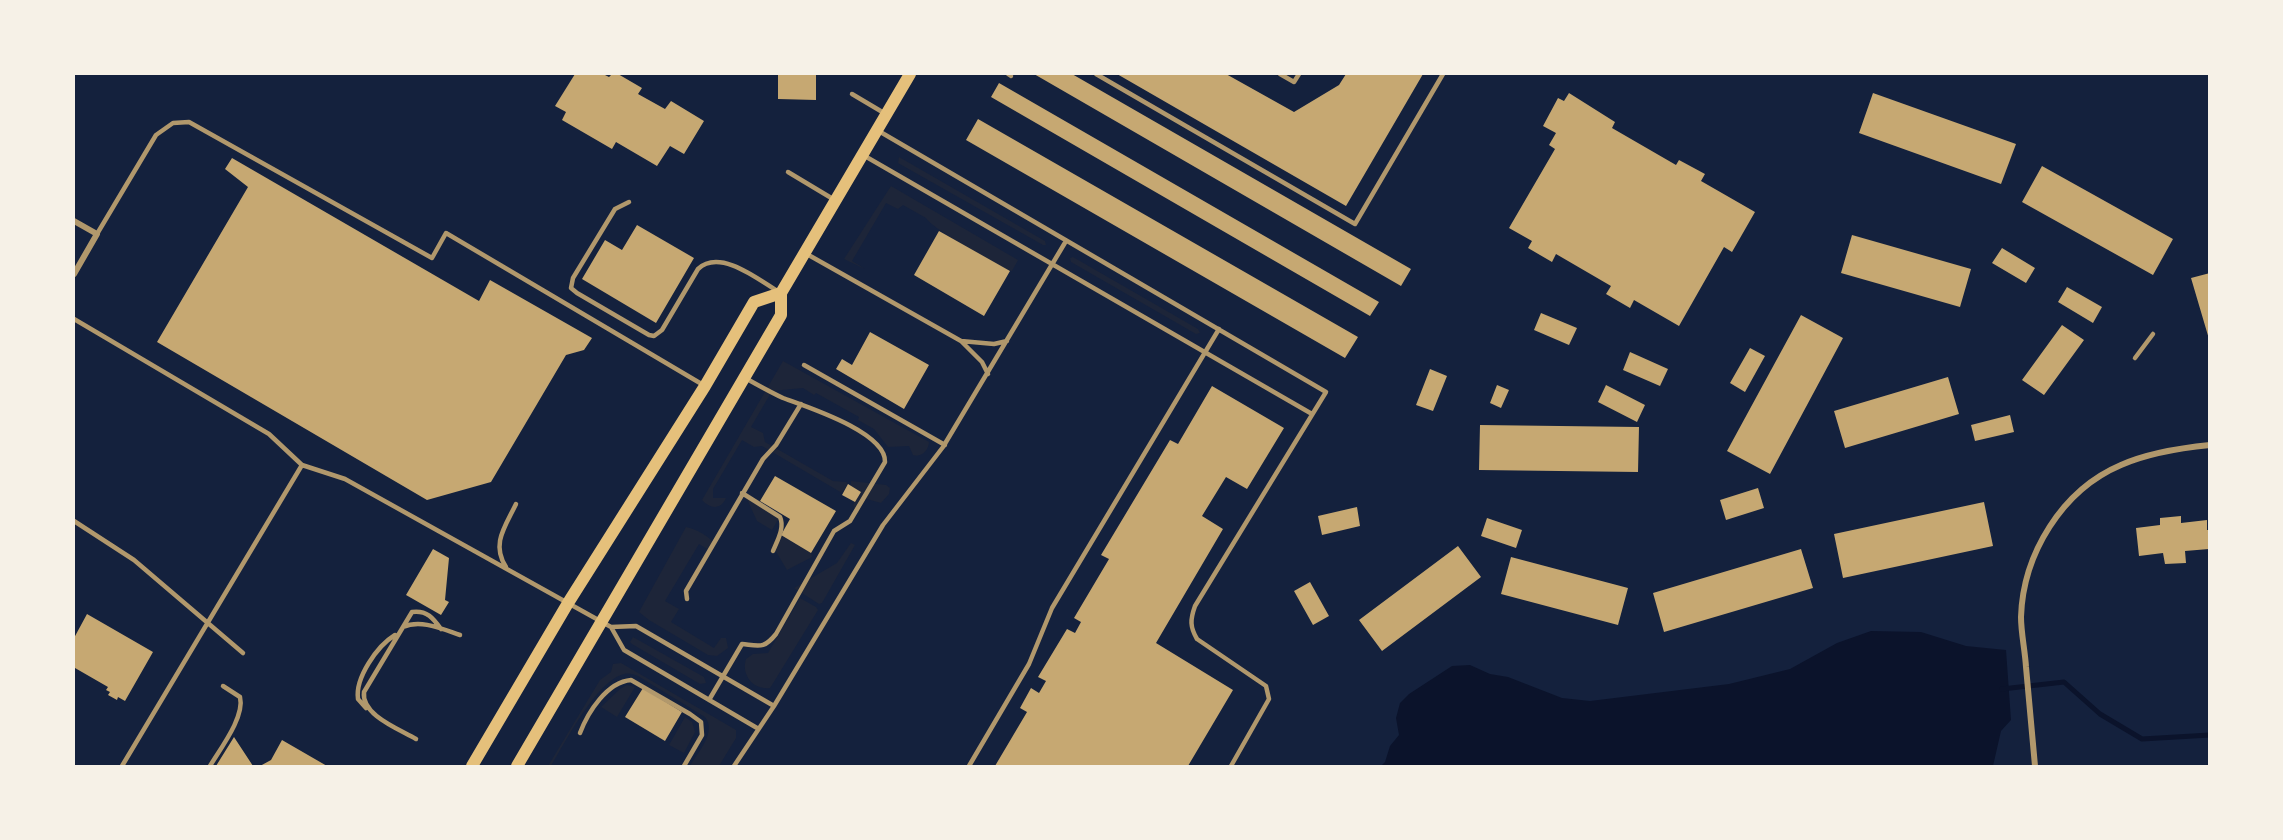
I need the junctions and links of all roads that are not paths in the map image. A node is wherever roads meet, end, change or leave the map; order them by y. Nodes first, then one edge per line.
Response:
1 (910, 74) edge
2 (1096, 74) edge
3 (1280, 74) edge
4 (1299, 74) edge
5 (1443, 74) edge
6 (852, 93) dead end
7 (887, 114) junction
8 (877, 130) junction
9 (863, 155) junction
10 (788, 172) dead end
11 (836, 200) junction
12 (628, 202) dead end
13 (74, 221) edge
14 (97, 234) junction
15 (1066, 241) junction
16 (805, 253) junction
17 (1052, 264) junction
18 (74, 274) edge
19 (781, 293) junction
20 (74, 319) edge
21 (1219, 329) junction
22 (2153, 334) dead end
23 (961, 341) junction
24 (1007, 341) junction
25 (1204, 352) junction
26 (2135, 358) dead end
27 (804, 365) dead end
28 (988, 374) junction
29 (745, 378) junction
30 (705, 386) junction
31 (801, 404) junction
32 (1312, 414) junction
33 (945, 445) junction
34 (2210, 445) edge
35 (302, 465) junction
36 (742, 493) junction
37 (516, 504) dead end
38 (74, 521) edge
39 (773, 551) dead end
40 (508, 570) junction
41 (687, 599) dead end
42 (568, 603) junction
43 (208, 624) junction
44 (607, 624) junction
45 (403, 627) junction
46 (441, 629) junction
47 (398, 634) junction
48 (460, 635) dead end
49 (243, 653) dead end
50 (723, 676) junction
51 (223, 686) dead end
52 (709, 700) junction
53 (774, 705) junction
54 (372, 712) junction
55 (758, 728) junction
56 (580, 733) dead end
57 (416, 739) dead end
58 (122, 766) edge
59 (210, 766) edge
60 (472, 766) edge
61 (517, 766) edge
62 (684, 766) edge
63 (734, 766) edge
64 (969, 766) edge
65 (1231, 766) edge
66 (2035, 766) edge

1 - 7 main road
2 - 5 lane
3 - 4 lane
6 - 7 lane
7 - 8 main road
8 - 9 main road
8 - 15 lane
9 - 11 main road
9 - 17 lane
10 - 11 lane
11 - 16 main road
12 - 19 lane
13 - 14 street
14 - 18 street
14 - 30 lane
15 - 17 lane
15 - 21 lane
16 - 19 main road
16 - 23 lane
17 - 24 lane
17 - 25 lane
19 - 29 main road
19 - 30 main road
20 - 35 lane
21 - 25 lane
21 - 32 lane
22 - 26 lane
23 - 24 lane
23 - 28 lane
24 - 28 lane
25 - 32 lane
25 - 64 lane
27 - 33 lane
28 - 33 lane
29 - 31 lane
29 - 44 main road
30 - 42 main road
31 - 36 lane
31 - 50 lane
32 - 65 lane
33 - 53 lane
34 - 66 street
35 - 40 lane
35 - 43 lane
36 - 39 lane
36 - 41 lane
37 - 40 lane
38 - 43 lane
40 - 42 lane
42 - 44 lane
42 - 60 main road
43 - 49 lane
43 - 58 lane
44 - 50 lane
44 - 52 lane
44 - 61 main road
45 - 46 lane
45 - 46 lane
45 - 47 lane
46 - 48 lane
47 - 54 lane
47 - 54 lane
50 - 52 lane
50 - 53 lane
51 - 59 lane
52 - 55 lane
53 - 55 lane
54 - 57 lane
55 - 63 lane
56 - 62 lane

